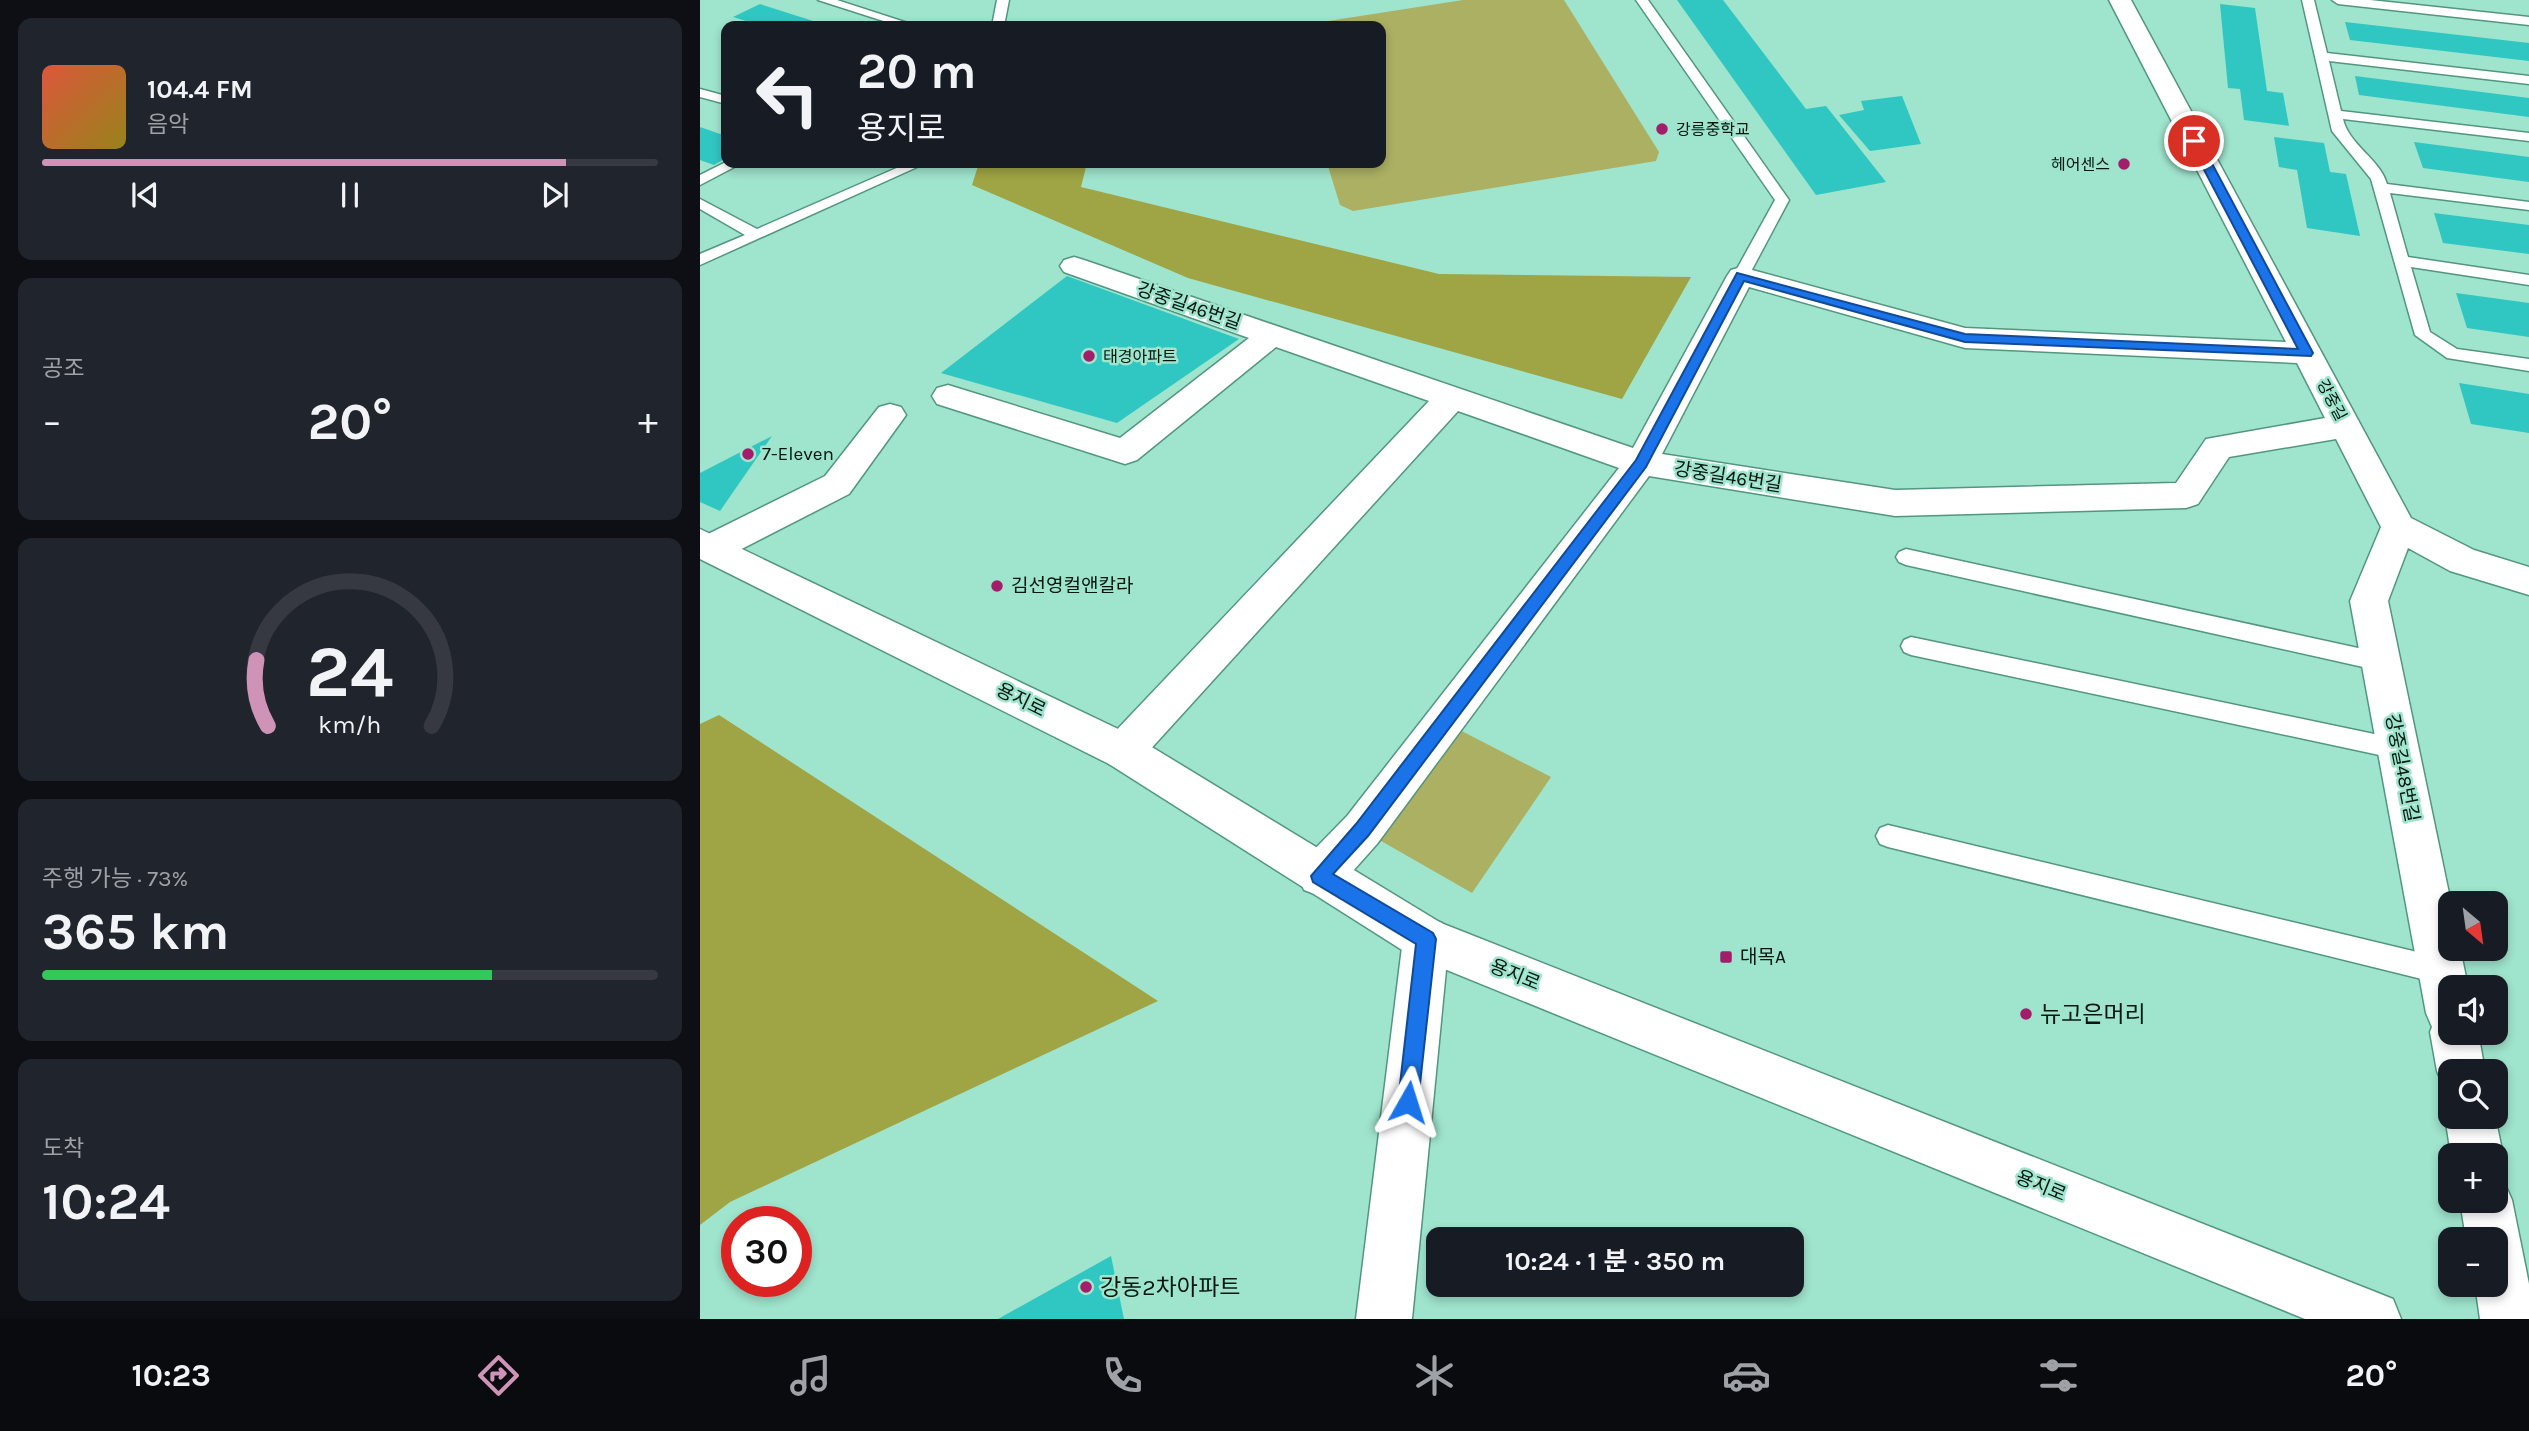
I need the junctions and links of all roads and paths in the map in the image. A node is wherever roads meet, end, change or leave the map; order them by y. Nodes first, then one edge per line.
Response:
1 (824, 0) edge
2 (1003, 0) edge
3 (1642, 0) edge
4 (2120, 0) edge
5 (2308, 0) edge
6 (2337, 0) edge
7 (2351, 1) edge
8 (2529, 20) edge
9 (894, 21) edge
10 (999, 21) edge
11 (2321, 56) junction
12 (2529, 80) edge
13 (700, 93) edge
14 (721, 99) edge
15 (2335, 114) junction
16 (2529, 137) edge
17 (726, 168) edge
18 (908, 168) edge
19 (700, 181) edge
20 (2382, 188) junction
21 (700, 203) edge
22 (2529, 206) edge
23 (755, 235) junction
24 (700, 260) edge
25 (2402, 261) junction
26 (1074, 266) dead end
27 (1741, 276) junction
28 (2529, 279) edge
29 (1272, 335) junction
30 (2307, 353) junction
31 (2529, 365) edge
32 (948, 396) dead end
33 (1452, 397) junction
34 (890, 415) dead end
35 (2345, 426) junction
36 (1641, 463) junction
37 (2399, 527) junction
38 (706, 546) edge
39 (1906, 557) dead end
40 (2529, 581) edge
41 (1911, 646) dead end
42 (2381, 662) junction
43 (2398, 749) junction
44 (1123, 751) junction
45 (1888, 836) dead end
46 (1320, 876) junction
47 (1426, 939) junction
48 (2442, 971) junction
49 (2443, 975) edge
50 (2504, 1297) edge
51 (1384, 1319) edge
52 (2373, 1319) edge
53 (2508, 1319) edge

1 - 9 lane
2 - 10 lane
3 - 27 lane
4 - 30 street, 강중길
5 - 11 lane
6 - 7 lane
7 - 8 lane
11 - 12 lane
11 - 15 lane
13 - 14 lane
15 - 16 lane
15 - 20 lane
17 - 19 lane
18 - 23 lane
20 - 22 lane
20 - 25 lane
21 - 23 lane
23 - 24 lane
25 - 28 lane
25 - 31 lane
26 - 29 street, 강중길46번길
27 - 30 street
27 - 36 street
29 - 32 street
29 - 33 street, 강중길46번길
30 - 35 street, 강중길
33 - 36 street, 강중길46번길
33 - 44 street
34 - 38 street
35 - 36 street, 강중길46번길
35 - 37 street, 강중길
36 - 46 street
37 - 40 street
37 - 42 street, 강중길48번길
38 - 44 street, 용지로
39 - 42 lane
41 - 43 lane
42 - 43 street, 강중길48번길
43 - 48 street, 강중길48번길
44 - 46 street, 용지로
45 - 48 lane
46 - 47 street, 용지로
47 - 51 street
47 - 52 street, 용지로
48 - 49 street, 강중길48번길
50 - 53 street

